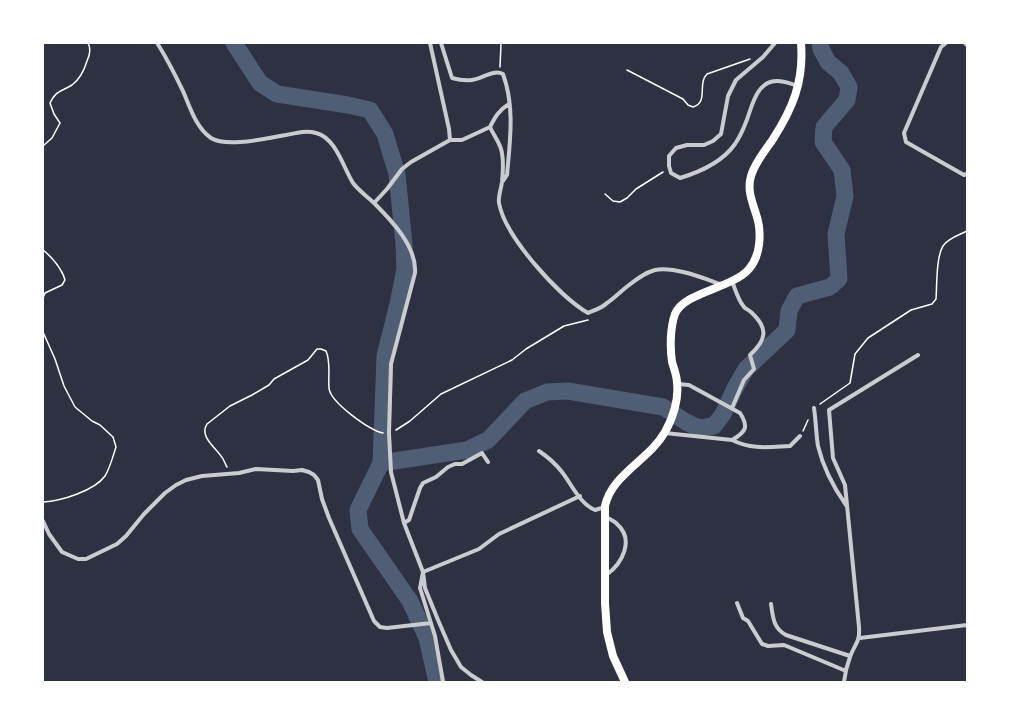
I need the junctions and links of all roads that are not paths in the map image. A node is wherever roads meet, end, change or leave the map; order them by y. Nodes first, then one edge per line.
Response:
1 (157, 43) edge
2 (430, 43) edge
3 (441, 43) edge
4 (775, 43) edge
5 (801, 43) edge
6 (946, 43) edge
7 (798, 86) junction
8 (509, 104) junction
9 (490, 128) junction
10 (450, 140) junction
11 (967, 174) edge
12 (502, 181) junction
13 (374, 203) junction
14 (732, 280) junction
15 (722, 285) junction
16 (918, 355) dead end
17 (678, 384) junction
18 (731, 407) junction
19 (814, 408) road end
20 (664, 433) junction
21 (800, 436) road end
22 (732, 440) junction
23 (538, 451) dead end
24 (488, 462) dead end
25 (580, 496) junction
26 (605, 506) junction
27 (846, 506) junction
28 (606, 517) junction
29 (43, 521) edge
30 (404, 523) junction
31 (423, 572) junction
32 (606, 575) junction
33 (738, 603) dead end
34 (771, 604) dead end
35 (431, 623) junction
36 (967, 625) edge
37 (860, 638) junction
38 (850, 656) junction
39 (846, 671) junction
40 (443, 682) edge
41 (482, 682) edge
42 (625, 682) edge
43 (844, 682) edge

1 - 13 street
2 - 10 street
3 - 8 street
4 - 7 street
5 - 7 main road
6 - 11 street
7 - 14 main road
8 - 9 street
8 - 12 street
9 - 10 street
9 - 12 street
10 - 13 street
12 - 15 street
13 - 30 street
14 - 15 main road
14 - 18 street
15 - 17 main road
16 - 27 street
17 - 18 street
17 - 20 main road
18 - 22 street
19 - 27 street
20 - 22 street
20 - 26 main road
21 - 22 street
23 - 25 street
24 - 30 street
25 - 26 street
25 - 31 street
26 - 28 main road
27 - 37 street
28 - 32 main road
28 - 32 street
29 - 35 street
30 - 31 street
31 - 35 street
31 - 41 street
32 - 42 main road
33 - 39 street
34 - 38 street
35 - 40 street
36 - 37 street
37 - 38 street
38 - 39 street
39 - 43 street

